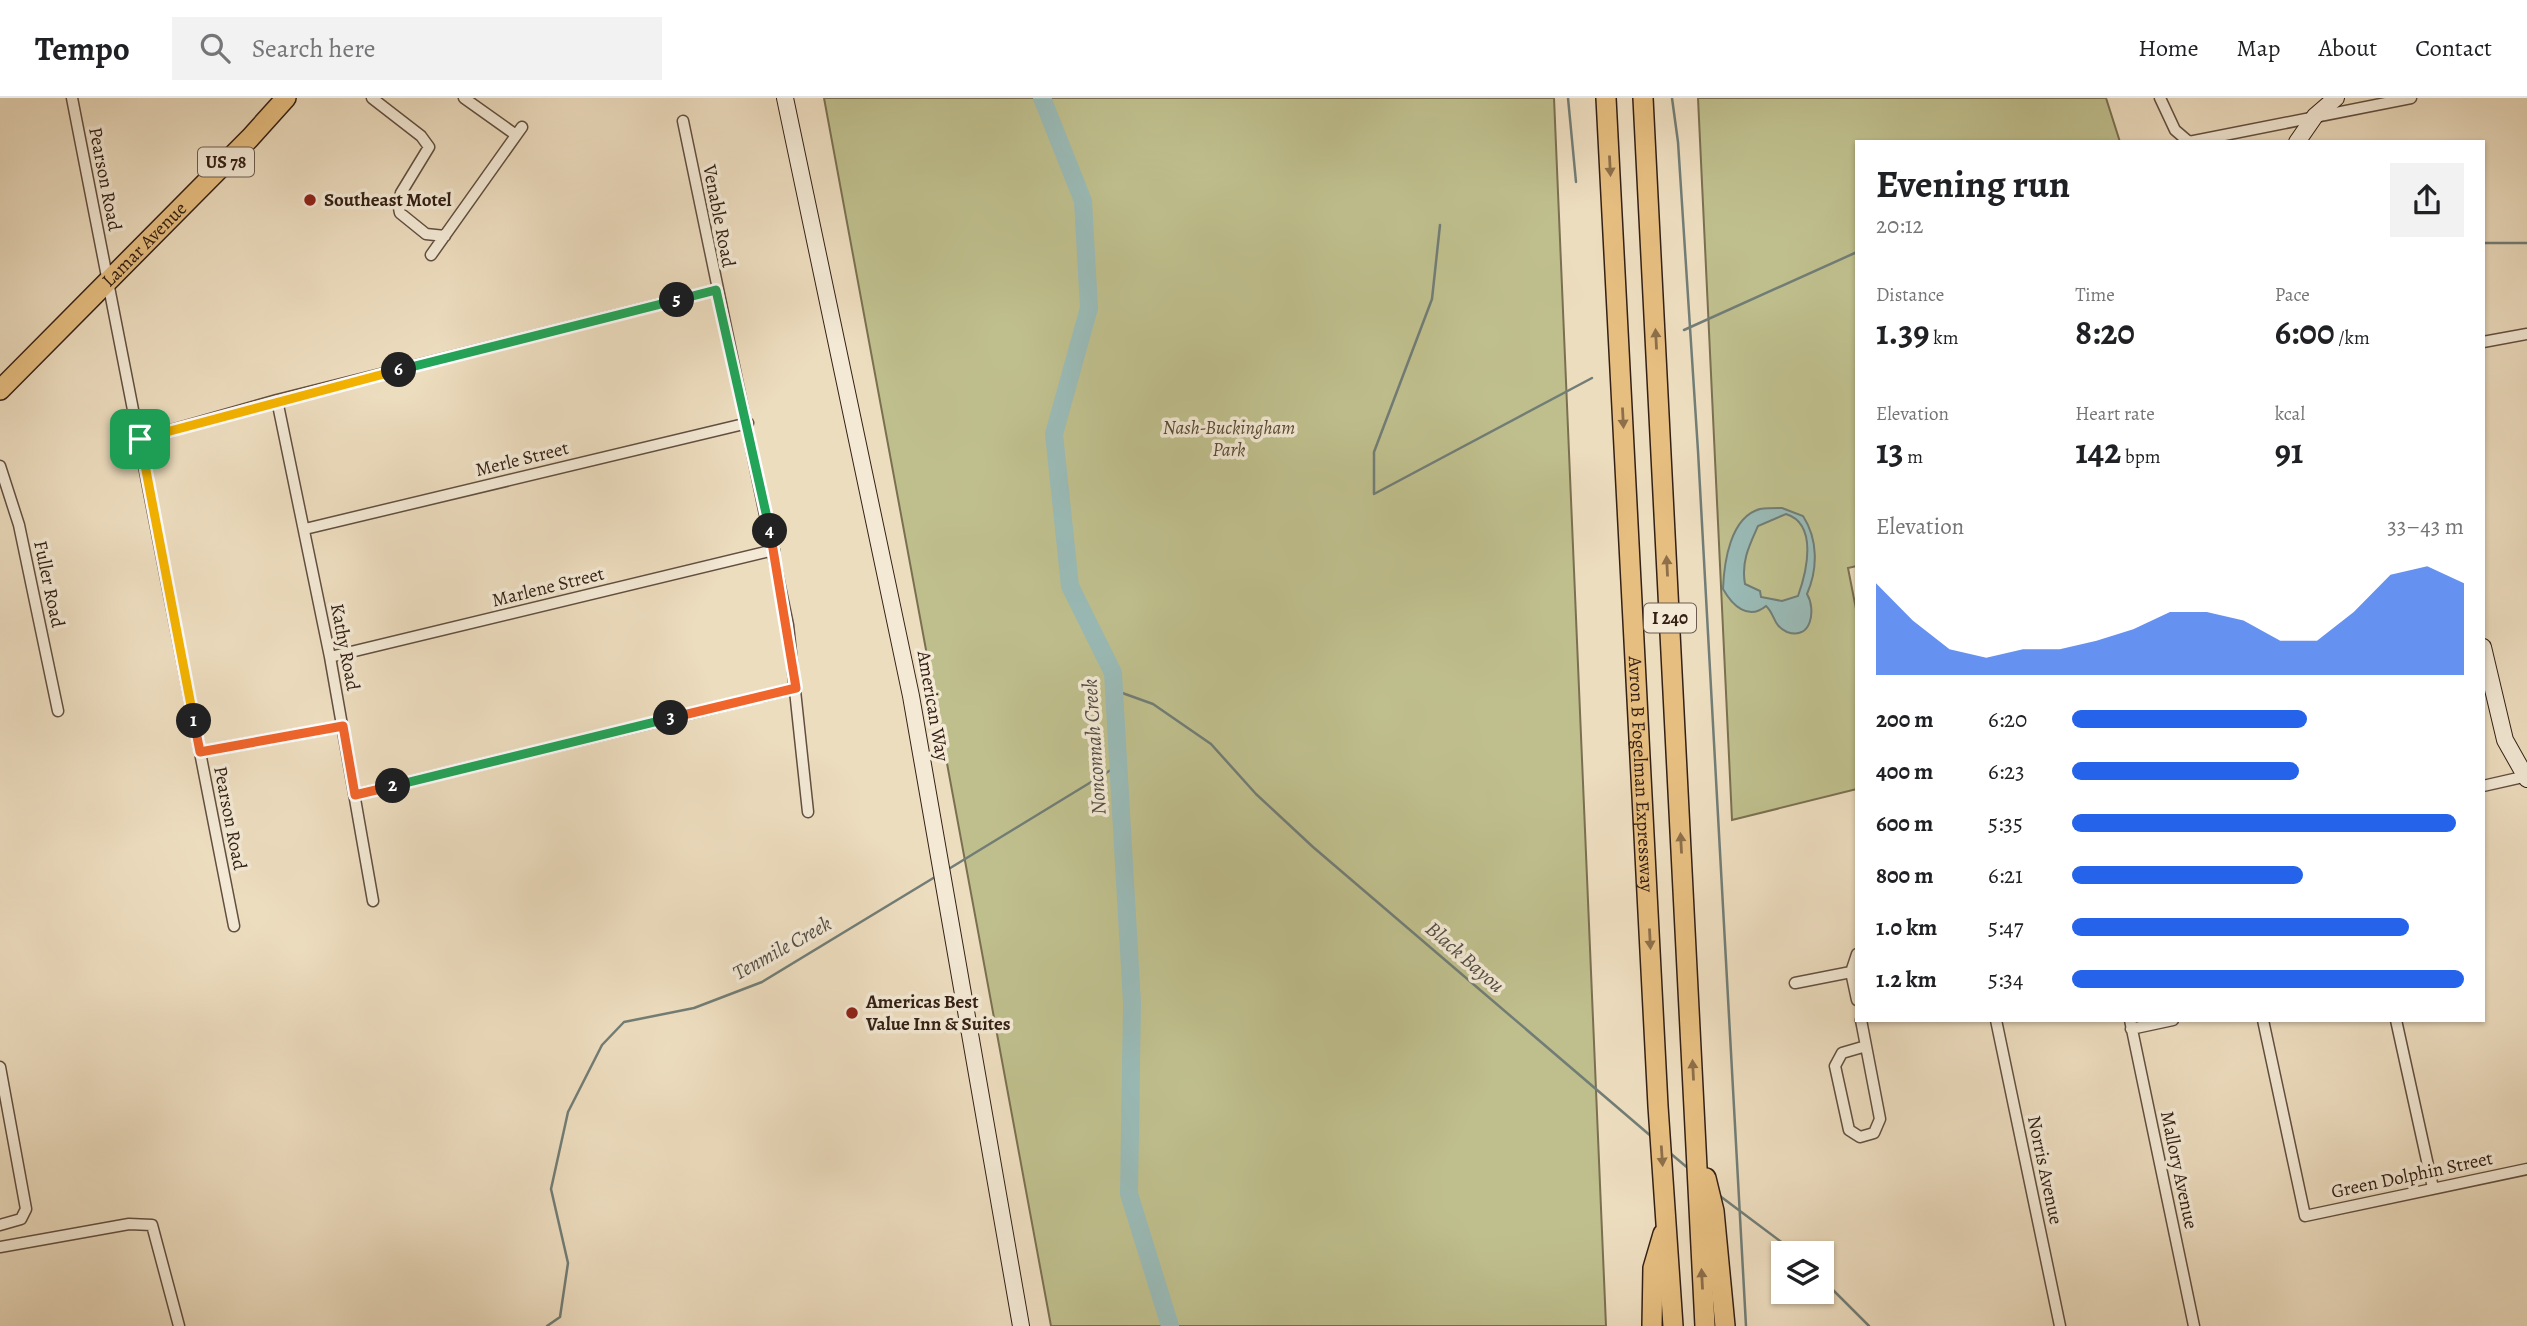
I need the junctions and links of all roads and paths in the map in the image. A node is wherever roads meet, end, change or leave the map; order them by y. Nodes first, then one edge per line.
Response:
1 (72, 98) edge
2 (286, 98) edge
3 (372, 98) edge
4 (464, 98) edge
5 (785, 98) edge
6 (1606, 98) edge
7 (1643, 98) edge
8 (2160, 98) edge
9 (2336, 98) edge
10 (2411, 98) edge
11 (2315, 116) junction
12 (683, 121) dead end
13 (2186, 140) edge
14 (2199, 140) edge
15 (2298, 140) edge
16 (445, 236) junction
17 (431, 255) dead end
18 (106, 280) junction
19 (716, 290) junction
20 (2527, 334) edge
21 (2485, 342) edge
22 (0, 390) edge
23 (277, 400) junction
24 (748, 423) junction
25 (140, 439) junction
26 (0, 466) edge
27 (305, 529) junction
28 (774, 550) junction
29 (2485, 655) edge
30 (330, 657) junction
31 (796, 688) junction
32 (58, 711) dead end
33 (343, 726) junction
34 (200, 752) junction
35 (2526, 777) edge
36 (2485, 786) edge
37 (355, 795) junction
38 (808, 812) dead end
39 (373, 901) dead end
40 (234, 926) dead end
41 (1855, 960) edge
42 (1851, 972) junction
43 (1795, 983) dead end
44 (1855, 991) edge
45 (1861, 1022) edge
46 (1996, 1022) edge
47 (2152, 1022) edge
48 (2263, 1022) edge
49 (2396, 1022) edge
50 (2130, 1024) edge
51 (1866, 1046) junction
52 (0, 1068) edge
53 (2527, 1169) edge
54 (2433, 1188) junction
55 (1666, 1214) junction
56 (0, 1225) edge
57 (1708, 1237) junction
58 (0, 1247) edge
59 (179, 1326) edge
60 (1021, 1326) edge
61 (1652, 1326) edge
62 (1673, 1326) edge
63 (1705, 1326) edge
64 (1725, 1326) edge
65 (2060, 1326) edge
66 (2194, 1326) edge

1 - 18 street, Pearson Road
2 - 18 highway, Lamar Avenue / US 78
3 - 16 street
4 - 16 street
5 - 60 main road, American Way
6 -> 55 highway, Avron B Fogelman Expressway / I 240
57 -> 7 highway, Avron B Fogelman Expressway / I 240
8 - 13 street
9 - 11 main road
10 - 11 street
11 - 14 street
11 - 15 main road
12 - 19 street, Venable Road
16 - 17 street
18 - 22 highway, Lamar Avenue / US 78
18 - 25 street, Pearson Road
19 - 23 street
19 - 24 street, Venable Road
20 - 21 street
23 - 25 street
23 - 27 street, Kathy Road
24 - 27 street, Merle Street
24 - 28 street, Venable Road
25 - 34 street, Pearson Road
26 - 32 street, Fuller Road
27 - 30 street, Kathy Road
28 - 30 street, Marlene Street
28 - 31 street, Venable Road
29 - 35 main road
30 - 33 street, Kathy Road
31 - 37 street
31 - 38 street, Venable Road
33 - 34 street
33 - 37 street, Kathy Road
34 - 40 street, Pearson Road
35 - 36 street
37 - 39 street, Kathy Road
41 - 42 street
42 - 43 street
42 - 44 street
45 - 51 street
46 - 65 street, Norris Avenue
47 - 50 street
48 - 54 street, Green Dolphin Street
49 - 54 street
50 - 66 street, Mallory Avenue
51 - 51 street
52 - 56 street
53 - 54 street, Green Dolphin Street
55 - 61 highway
55 - 62 highway, Avron B Fogelman Expressway / I 240
63 -> 57 highway
57 - 64 highway
58 - 59 street

